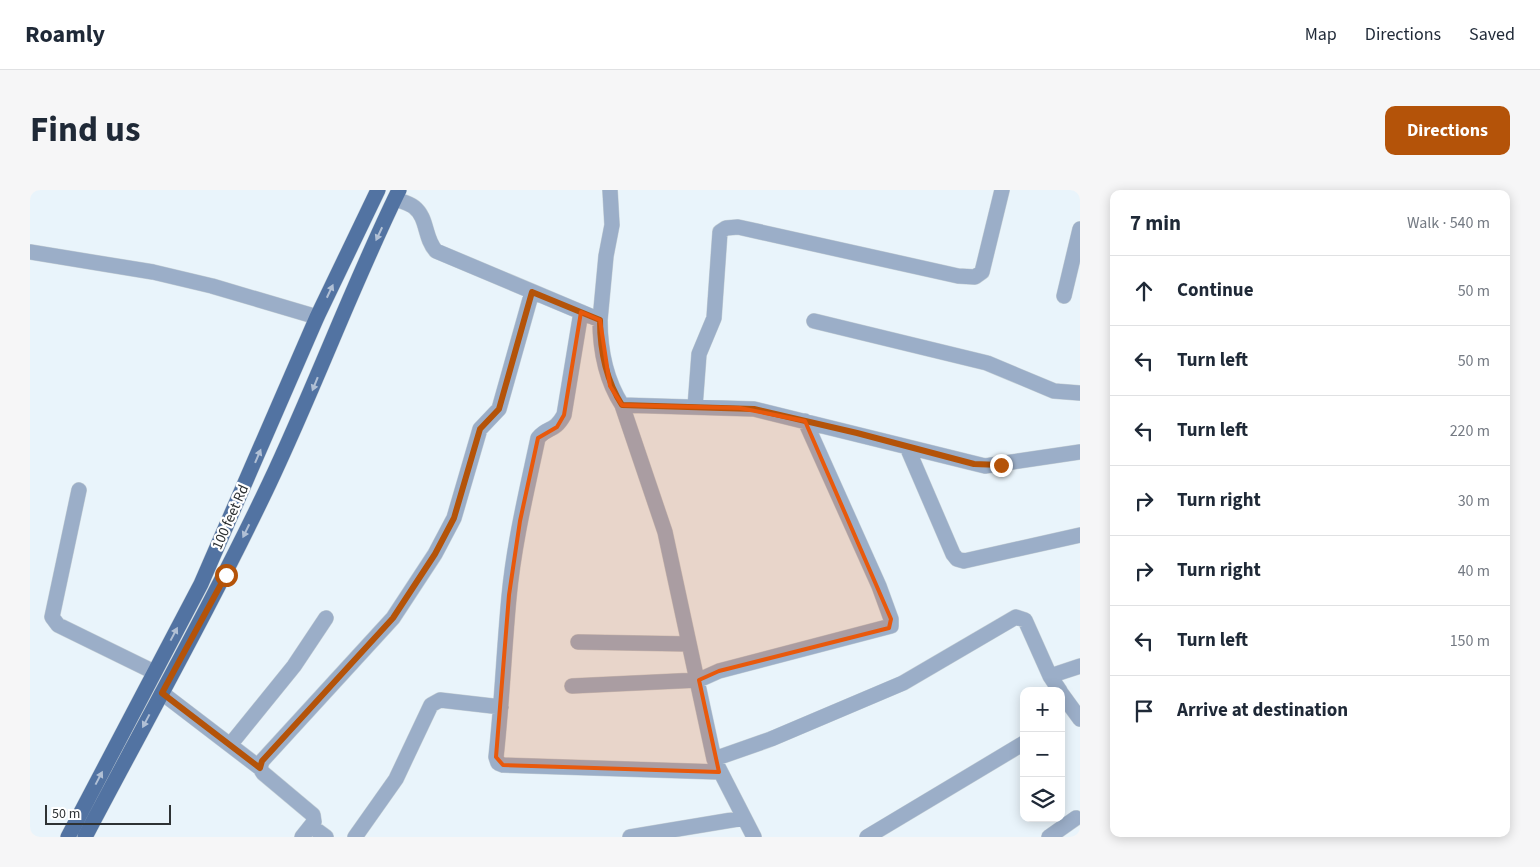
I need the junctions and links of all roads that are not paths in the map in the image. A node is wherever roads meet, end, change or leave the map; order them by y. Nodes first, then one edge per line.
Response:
1 (378, 190) edge
2 (610, 190) edge
3 (1002, 190) edge
4 (397, 194) edge
5 (1080, 229) edge
6 (30, 252) edge
7 (532, 292) junction
8 (1064, 296) dead end
9 (581, 312) junction
10 (318, 317) junction
11 (600, 320) junction
12 (814, 322) dead end
13 (1080, 392) edge
14 (622, 405) junction
15 (696, 407) junction
16 (805, 421) junction
17 (907, 447) junction
18 (1080, 452) edge
19 (79, 490) dead end
20 (1080, 535) edge
21 (326, 618) dead end
22 (578, 642) dead end
23 (689, 644) junction
24 (1080, 666) edge
25 (154, 672) junction
26 (1050, 676) junction
27 (699, 680) junction
28 (572, 686) dead end
29 (1058, 687) edge
30 (162, 693) junction
31 (1065, 701) edge
32 (501, 707) junction
33 (1072, 718) edge
34 (230, 745) junction
35 (1020, 745) edge
36 (717, 765) junction
37 (260, 768) junction
38 (744, 818) junction
39 (1076, 818) dead end
40 (307, 832) edge
41 (68, 837) edge
42 (85, 837) edge
43 (326, 837) edge
44 (355, 837) edge
45 (630, 837) edge
46 (754, 837) edge
47 (867, 837) edge
48 (1049, 837) edge

10 -> 1 main road, 100 feet Rd
2 - 11 street
3 - 15 street
4 - 7 street
4 -> 30 main road
5 - 8 street
6 - 10 street
7 - 9 street
7 - 37 street
9 - 11 street
9 - 32 street
25 -> 10 main road, 100 feet Rd
11 - 14 street
12 - 13 street
14 - 15 street
14 - 23 street
15 - 16 street
16 - 17 street
16 - 27 street
17 - 18 street
17 - 20 street
19 - 25 street
21 - 34 street
22 - 23 street
23 - 27 street
24 - 26 street
41 -> 25 main road, 100 feet Rd
26 - 29 street
26 - 36 street
27 - 28 street
27 - 36 street
30 - 34 street
30 -> 42 main road
31 - 33 street
32 - 36 street
32 - 44 street
34 - 37 street
35 - 47 street
36 - 38 street
37 - 40 street
38 - 45 street
38 - 46 street
39 - 48 street
40 - 43 street

